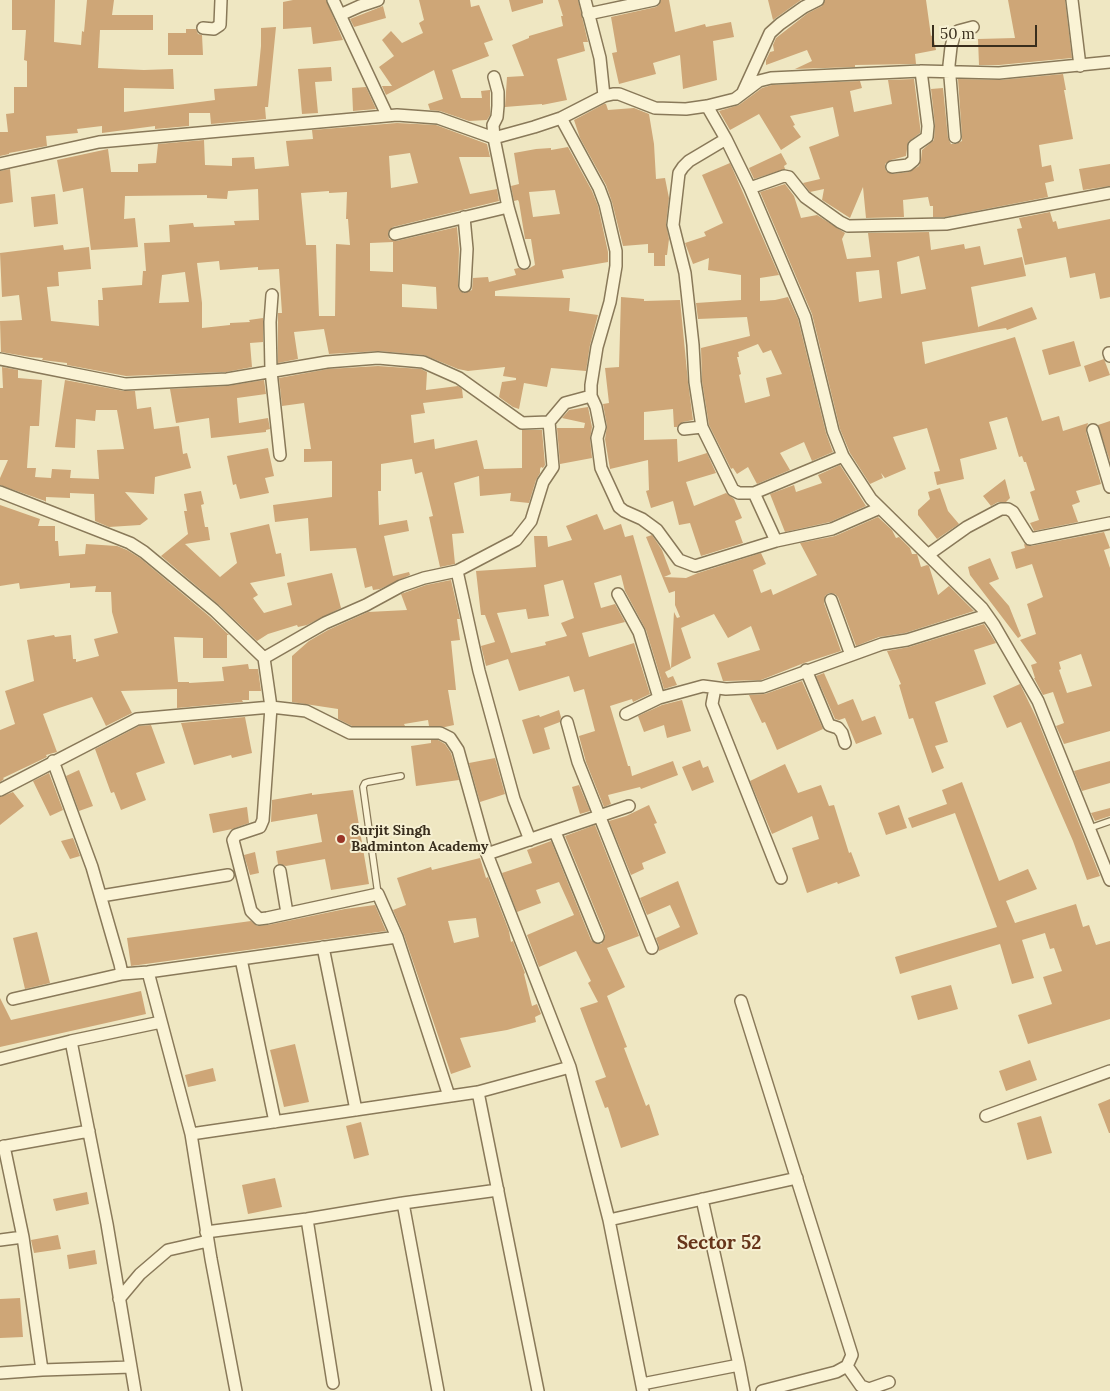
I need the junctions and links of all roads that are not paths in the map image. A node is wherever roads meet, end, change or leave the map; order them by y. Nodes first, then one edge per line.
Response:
1 (221, 0) edge
2 (333, 0) edge
3 (378, 0) edge
4 (585, 0) edge
5 (654, 0) edge
6 (818, 0) edge
7 (1072, 0) edge
8 (588, 14) junction
9 (340, 15) junction
10 (973, 27) dead end
11 (203, 28) dead end
12 (1110, 62) edge
13 (1080, 66) junction
14 (921, 71) junction
15 (950, 73) junction
16 (494, 77) dead end
17 (742, 94) junction
18 (604, 96) junction
19 (707, 106) junction
20 (388, 116) junction
21 (561, 118) junction
22 (955, 137) dead end
23 (494, 138) junction
24 (726, 139) junction
25 (0, 164) edge
26 (892, 167) dead end
27 (750, 188) junction
28 (1110, 193) edge
29 (508, 207) junction
30 (464, 217) junction
31 (395, 234) dead end
32 (524, 263) dead end
33 (465, 286) dead end
34 (272, 295) dead end
35 (0, 359) edge
36 (271, 371) junction
37 (591, 396) junction
38 (548, 422) junction
39 (702, 427) junction
40 (684, 429) dead end
41 (1093, 430) dead end
42 (280, 455) dead end
43 (844, 456) junction
44 (1110, 487) edge
45 (0, 492) edge
46 (754, 492) junction
47 (880, 508) junction
48 (1110, 523) edge
49 (776, 541) junction
50 (928, 554) junction
51 (457, 571) junction
52 (618, 594) dead end
53 (831, 600) dead end
54 (987, 615) junction
55 (851, 654) junction
56 (264, 658) junction
57 (806, 670) junction
58 (716, 688) junction
59 (660, 698) junction
60 (271, 707) junction
61 (626, 714) dead end
62 (567, 722) dead end
63 (845, 743) dead end
64 (53, 761) junction
65 (401, 776) dead end
66 (0, 790) edge
67 (629, 806) dead end
68 (599, 817) junction
69 (1110, 821) edge
70 (1090, 828) junction
71 (555, 832) junction
72 (530, 840) junction
73 (487, 854) junction
74 (280, 871) dead end
75 (228, 875) dead end
76 (781, 878) dead end
77 (1110, 880) edge
78 (378, 894) junction
79 (100, 896) junction
80 (287, 913) junction
81 (397, 937) junction
82 (598, 937) dead end
83 (323, 947) junction
84 (652, 948) dead end
85 (241, 959) junction
86 (148, 972) junction
87 (122, 974) junction
88 (13, 999) dead end
89 (741, 1001) dead end
90 (161, 1022) junction
91 (71, 1041) junction
92 (0, 1059) edge
93 (570, 1067) junction
94 (1110, 1071) edge
95 (478, 1092) junction
96 (449, 1096) junction
97 (356, 1110) junction
98 (986, 1116) dead end
99 (275, 1122) junction
100 (89, 1131) junction
101 (191, 1134) junction
102 (2, 1147) edge
103 (797, 1178) junction
104 (498, 1190) junction
105 (702, 1200) junction
106 (403, 1203) junction
107 (307, 1219) junction
108 (609, 1220) junction
109 (207, 1236) junction
110 (23, 1237) junction
111 (0, 1240) edge
112 (119, 1299) junction
113 (739, 1365) junction
114 (847, 1366) junction
115 (131, 1367) junction
116 (42, 1370) junction
117 (0, 1373) edge
118 (889, 1382) dead end
119 (333, 1383) dead end
120 (642, 1387) edge
121 (135, 1391) edge
122 (236, 1391) edge
123 (438, 1391) edge
124 (538, 1391) edge
125 (744, 1391) edge
126 (762, 1391) edge

1 - 11 street
2 - 9 street
3 - 9 street
4 - 8 street
5 - 8 street
6 - 17 street
7 - 13 street
8 - 18 street
9 - 20 street
10 - 15 street
12 - 13 street
13 - 15 street
14 - 15 street
14 - 17 street
14 - 26 street
15 - 22 street
16 - 23 street
17 - 19 street
18 - 19 street
18 - 21 street
19 - 24 street
20 - 23 street
20 - 25 street
21 - 23 street
21 - 37 street
23 - 29 street
24 - 27 street
24 - 39 street
27 - 28 street
27 - 43 street
29 - 30 street
29 - 32 street
30 - 31 street
30 - 33 street
34 - 36 street
35 - 36 street
36 - 38 street
36 - 42 street
37 - 38 street
37 - 49 street
38 - 51 street
39 - 40 street
39 - 46 street
41 - 44 street
43 - 46 street
43 - 47 street
45 - 56 street
46 - 49 street
47 - 49 street
47 - 50 street
48 - 50 street
50 - 54 street
51 - 56 street
51 - 72 street
52 - 59 street
53 - 55 street
54 - 55 street
54 - 70 street
55 - 57 street
56 - 60 street
57 - 58 street
57 - 63 street
58 - 59 street
58 - 76 street
59 - 61 street
60 - 64 street
60 - 73 street
60 - 80 street
62 - 68 street
64 - 66 street
64 - 79 street
65 - 78 lane
67 - 68 street
68 - 71 street
68 - 84 street
69 - 70 lane
70 - 77 street
71 - 72 street
71 - 82 street
72 - 73 street
73 - 93 street
74 - 80 street
75 - 79 street
78 - 80 street
78 - 81 street
79 - 87 street
81 - 83 street
81 - 96 street
83 - 85 street
83 - 97 street
85 - 86 street
85 - 99 street
86 - 87 street
86 - 90 street
87 - 88 street
89 - 103 street
90 - 91 street
90 - 101 street
91 - 92 street
91 - 100 street
93 - 95 street
93 - 108 street
94 - 98 street
95 - 96 street
95 - 104 street
96 - 97 street
97 - 99 street
99 - 101 street
100 - 102 street
100 - 112 street
101 - 109 street
102 - 110 street
103 - 105 street
103 - 114 street
104 - 106 street
104 - 124 street
105 - 108 street
105 - 113 street
106 - 107 street
106 - 123 street
107 - 109 street
107 - 119 street
108 - 120 street
109 - 112 street
109 - 122 street
110 - 111 street
110 - 116 street
112 - 115 street
113 - 120 street
113 - 125 street
114 - 118 street
114 - 126 street
115 - 116 street
115 - 121 street
116 - 117 street

